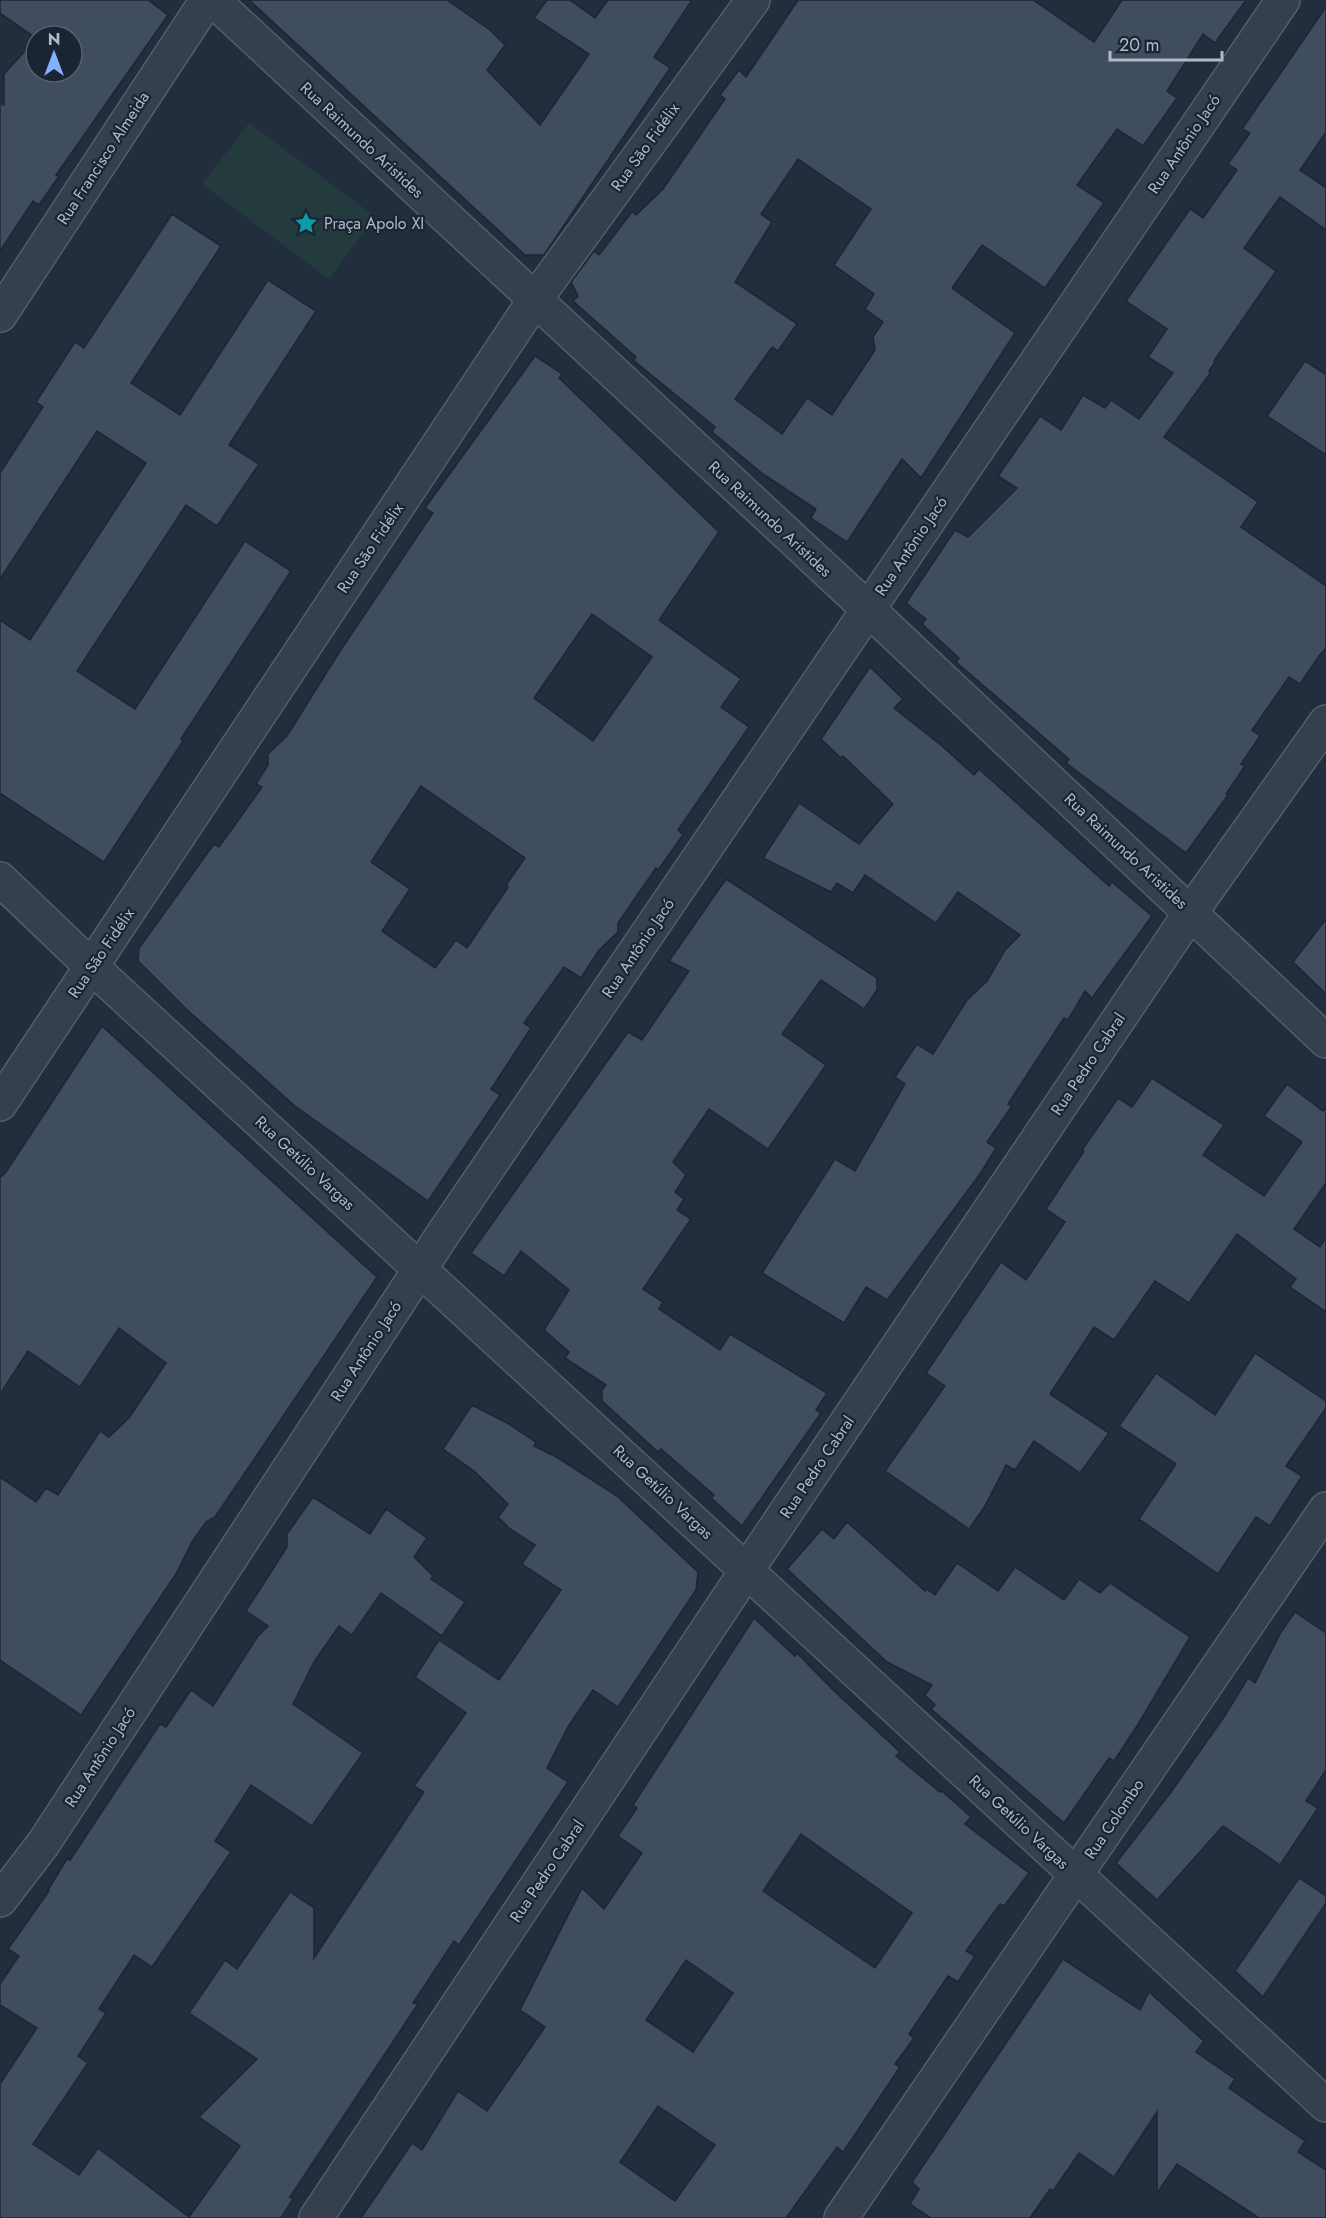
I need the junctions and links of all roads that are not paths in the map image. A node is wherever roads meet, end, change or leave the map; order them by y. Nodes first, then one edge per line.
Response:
1 (207, 0) edge
2 (213, 0) edge
3 (753, 0) edge
4 (1282, 0) edge
5 (534, 300) junction
6 (0, 315) edge
7 (868, 609) junction
8 (1326, 722) edge
9 (0, 879) edge
10 (1191, 912) junction
11 (92, 967) junction
12 (1326, 1041) edge
13 (0, 1104) edge
14 (420, 1269) junction
15 (1326, 1509) edge
16 (747, 1570) junction
17 (1076, 1875) junction
18 (0, 1900) edge
19 (1326, 2105) edge
20 (316, 2218) edge
21 (841, 2218) edge

1 - 6 street, Rua Francisco Almeida
2 - 5 street, Rua Raimundo Aristides
3 - 5 street, Rua São Fidélix
4 - 7 street, Rua Antônio Jacó
5 - 7 street, Rua Raimundo Aristides
5 - 11 street, Rua São Fidélix
7 - 10 street, Rua Raimundo Aristides
7 - 14 street, Rua Antônio Jacó
8 - 10 street, Rua Pedro Cabral
9 - 11 street, Rua Getúlio Vargas
10 - 12 street, Rua Raimundo Aristides
10 - 16 street, Rua Pedro Cabral
11 - 13 street, Rua São Fidélix
11 - 14 street, Rua Getúlio Vargas
14 - 16 street, Rua Getúlio Vargas
14 - 18 street, Rua Antônio Jacó
15 - 17 street, Rua Colombo
16 - 17 street, Rua Getúlio Vargas
16 - 20 street, Rua Pedro Cabral
17 - 19 street, Rua Getúlio Vargas
17 - 21 street, Rua Colombo

